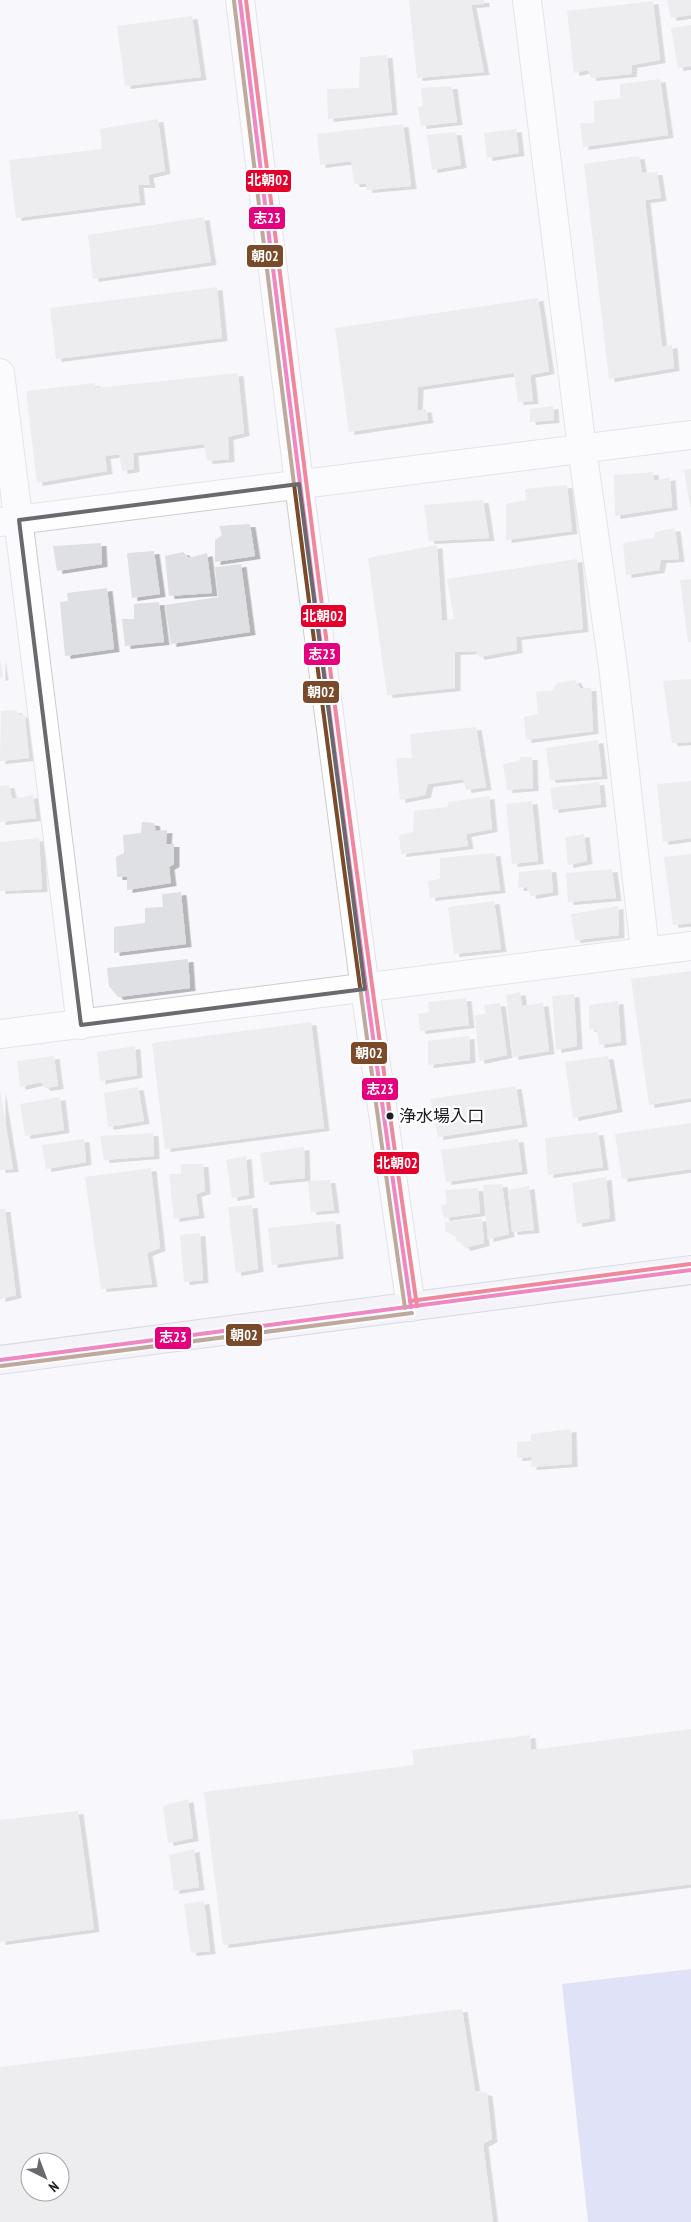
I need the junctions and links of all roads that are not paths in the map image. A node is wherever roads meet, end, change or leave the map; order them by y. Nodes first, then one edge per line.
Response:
1 (240, 0) edge
2 (527, 0) edge
3 (0, 373) edge
4 (691, 435) edge
5 (582, 449) junction
6 (299, 484) junction
7 (10, 521) edge
8 (691, 946) edge
9 (645, 951) junction
10 (365, 989) junction
11 (81, 1026) junction
12 (0, 1034) edge
13 (691, 1270) edge
14 (411, 1307) junction
15 (0, 1360) edge

1 - 6 street
2 - 5 street
3 - 7 street
4 - 5 street
5 - 6 street
5 - 9 street
6 - 7 street
6 - 10 street
7 - 11 street
8 - 9 street
9 - 10 street
10 - 11 street
10 - 14 street
11 - 12 street
13 - 14 main road
14 - 15 main road

